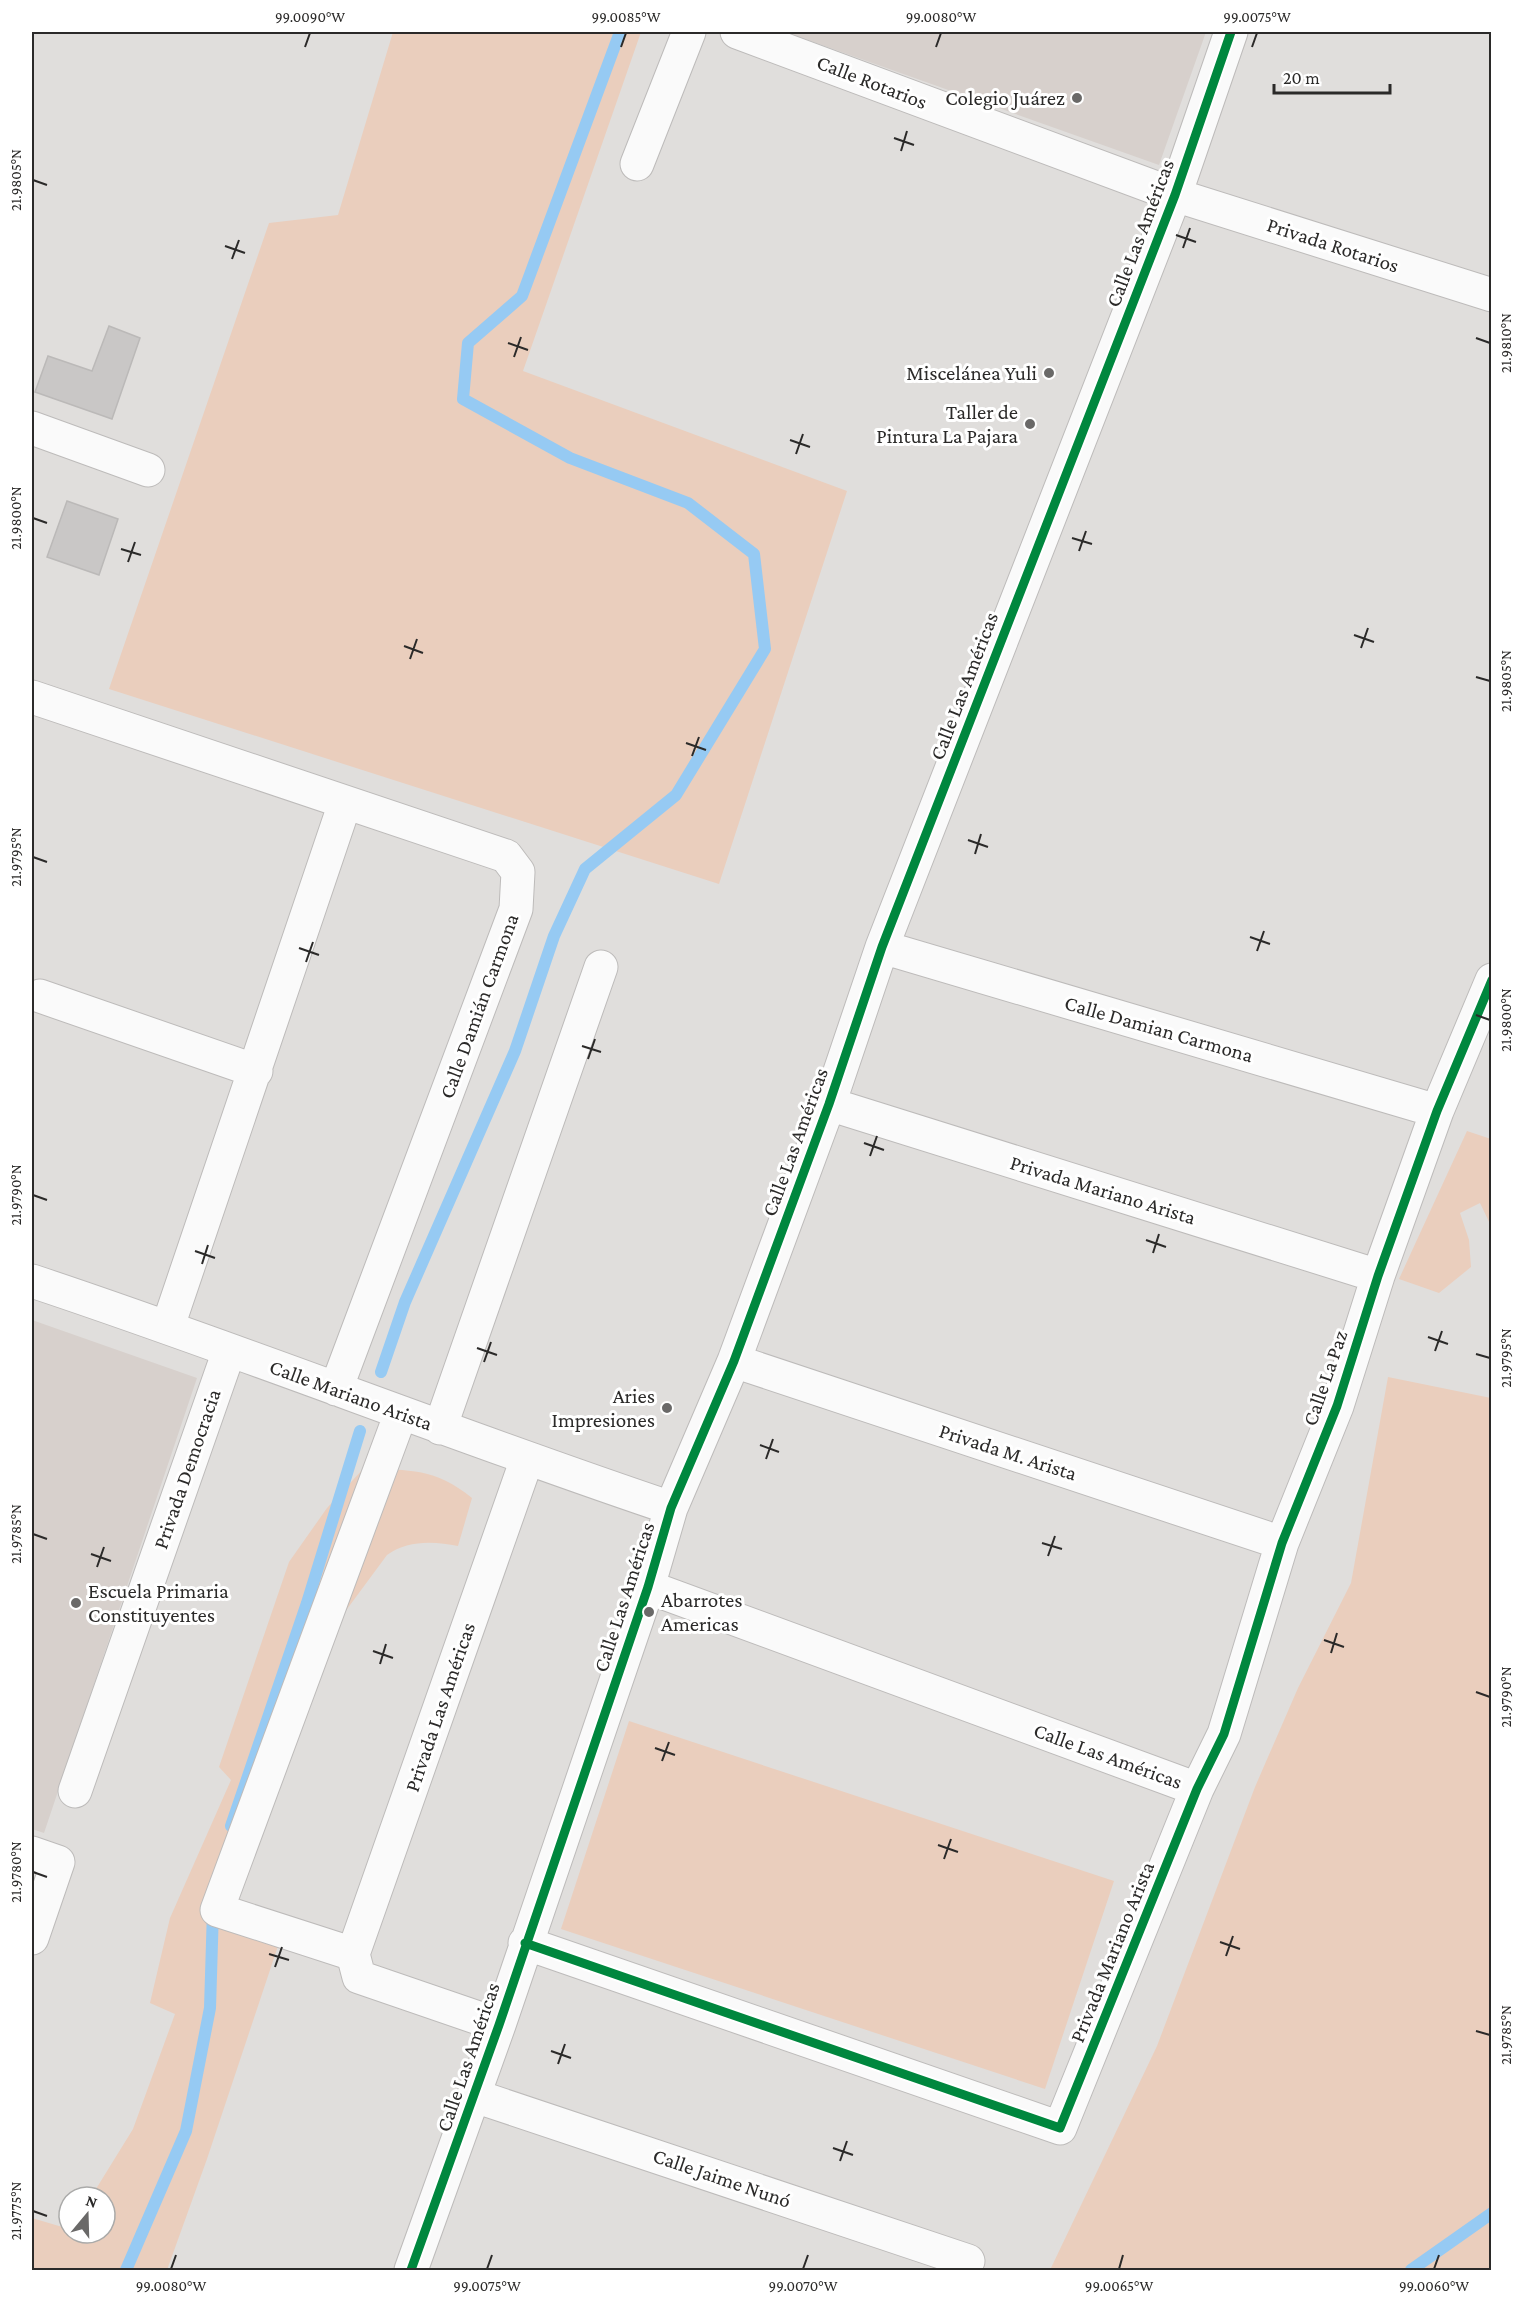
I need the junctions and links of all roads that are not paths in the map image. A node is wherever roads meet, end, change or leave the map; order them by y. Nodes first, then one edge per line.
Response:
1 (689, 32) edge
2 (737, 32) edge
3 (1231, 32) edge
4 (637, 164) dead end
5 (1175, 195) junction
6 (1491, 296) edge
7 (32, 428) edge
8 (148, 471) dead end
9 (32, 697) edge
10 (345, 802) junction
11 (882, 947) junction
12 (601, 967) dead end
13 (1491, 980) edge
14 (40, 996) dead end
15 (256, 1071) junction
16 (829, 1104) junction
17 (1437, 1111) junction
18 (1378, 1276) junction
19 (32, 1281) edge
20 (168, 1326) junction
21 (229, 1351) junction
22 (734, 1361) junction
23 (336, 1389) junction
24 (401, 1413) junction
25 (440, 1428) junction
26 (527, 1459) junction
27 (671, 1508) junction
28 (1282, 1543) junction
29 (648, 1587) junction
30 (1197, 1789) junction
31 (75, 1791) dead end
32 (45, 1858) edge
33 (32, 1938) edge
34 (525, 1943) junction
35 (353, 1954) junction
36 (499, 2025) junction
37 (475, 2096) junction
38 (968, 2261) dead end
39 (411, 2271) edge

1 - 4 street
2 - 5 street, Calle Rotarios
3 - 5 street, Calle Las Américas
5 - 6 street, Privada Rotarios
5 - 11 street, Calle Las Américas
7 - 8 street
9 - 10 street, Calle Damián Carmona
10 - 15 street
10 - 23 street, Calle Damián Carmona
11 - 16 street, Calle Las Américas
11 - 17 street, Calle Damian Carmona
12 - 25 street
13 - 17 street, Calle La Paz
14 - 15 street
15 - 20 street
16 - 18 street, Privada Mariano Arista
16 - 22 street, Calle Las Américas
17 - 18 street, Calle La Paz
18 - 28 street, Calle La Paz
19 - 20 street, Calle Mariano Arista
20 - 21 street, Calle Mariano Arista
21 - 23 street, Calle Mariano Arista
21 - 31 street, Privada Democracia
22 - 27 street, Calle Las Américas
22 - 28 street, Privada M. Arista
23 - 24 street, Calle Mariano Arista
24 - 25 street, Calle Mariano Arista
24 - 35 street
25 - 26 street, Calle Mariano Arista
26 - 27 street, Calle Mariano Arista
26 - 35 street, Privada Las Américas
27 - 29 street, Calle Las Américas
28 - 30 street, Calle La Paz
29 - 30 street, Calle Las Américas
29 - 34 street, Calle Las Américas
30 - 34 street, Privada Mariano Arista
32 - 33 street
34 - 36 street, Calle Las Américas
35 - 36 street
36 - 37 street, Calle Las Américas
37 - 38 street, Calle Jaime Nunó
37 - 39 street, Calle Las Américas

